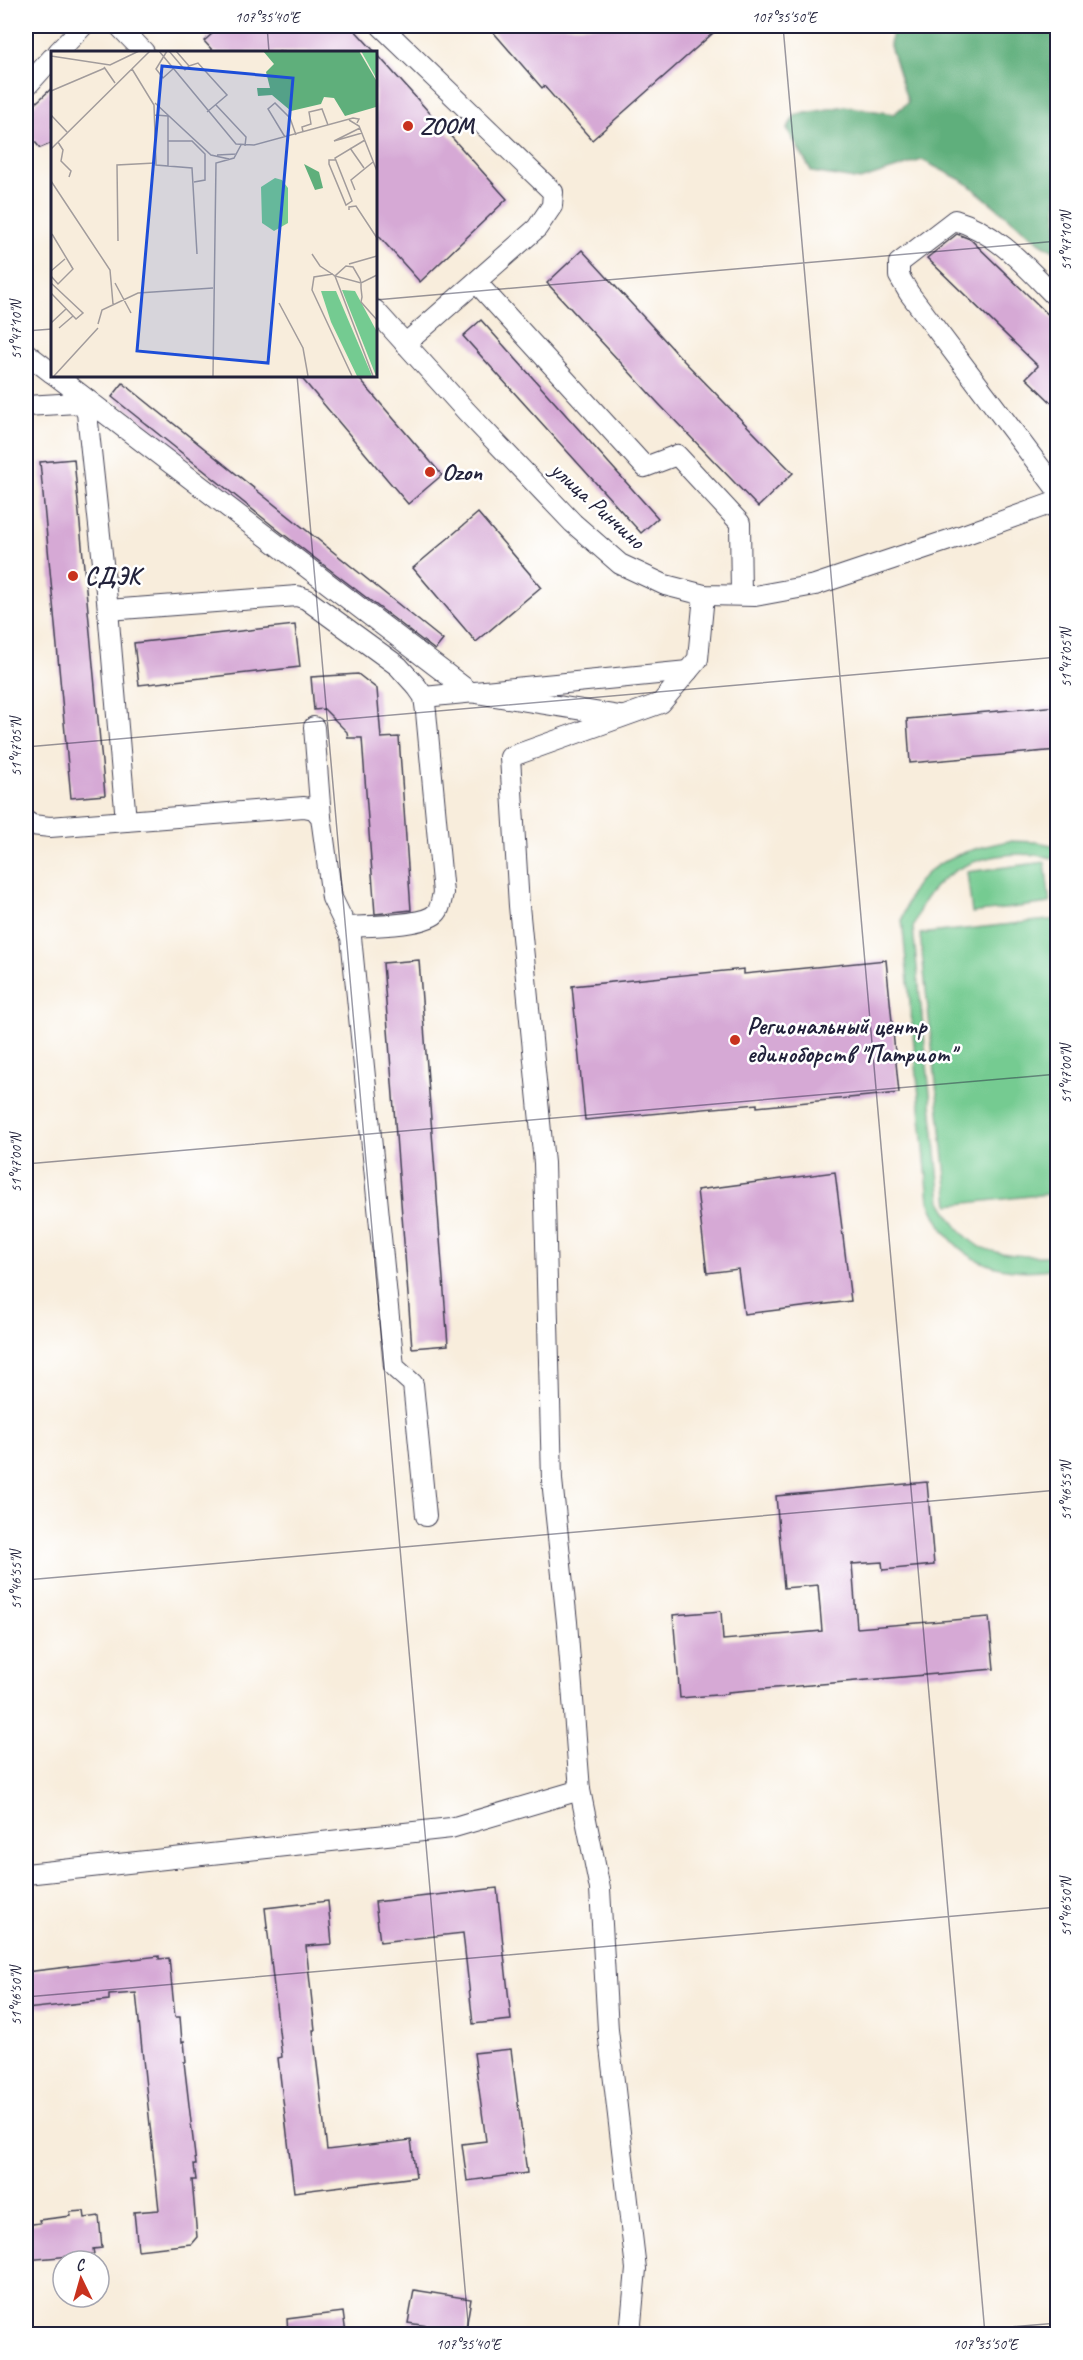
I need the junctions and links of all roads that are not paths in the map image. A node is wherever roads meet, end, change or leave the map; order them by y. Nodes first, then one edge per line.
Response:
1 (83, 26) edge
2 (119, 26) edge
3 (381, 26) edge
4 (59, 51) edge
5 (140, 51) edge
6 (51, 59) edge
7 (26, 87) edge
8 (476, 282) junction
9 (1058, 299) edge
10 (376, 311) edge
11 (405, 344) junction
12 (26, 353) edge
13 (51, 372) edge
14 (56, 376) edge
15 (26, 406) edge
16 (1058, 490) edge
17 (1058, 501) edge
18 (704, 595) junction
19 (741, 595) junction
20 (108, 610) junction
21 (688, 671) junction
22 (470, 692) junction
23 (424, 697) junction
24 (624, 717) junction
25 (314, 727) dead end
26 (321, 817) junction
27 (26, 821) edge
28 (126, 821) junction
29 (348, 927) junction
30 (426, 1516) dead end
31 (580, 1790) junction
32 (26, 1875) edge
33 (630, 2334) edge

1 - 4 street
2 - 5 street
3 - 8 street
6 - 7 street
8 - 11 street
8 - 19 street
9 - 16 street
10 - 11 street, улица Ринчино
11 - 18 street, улица Ринчино
12 - 13 street
14 - 22 street
15 - 20 street
17 - 19 street, улица Ринчино
18 - 19 street, улица Ринчино
18 - 21 street
20 - 23 street
20 - 28 street
21 - 22 street
21 - 24 street
22 - 23 street
22 - 24 street
23 - 29 street
24 - 31 street
25 - 26 street
26 - 28 street
26 - 29 street
27 - 28 street
29 - 30 street
31 - 32 street
31 - 33 street

